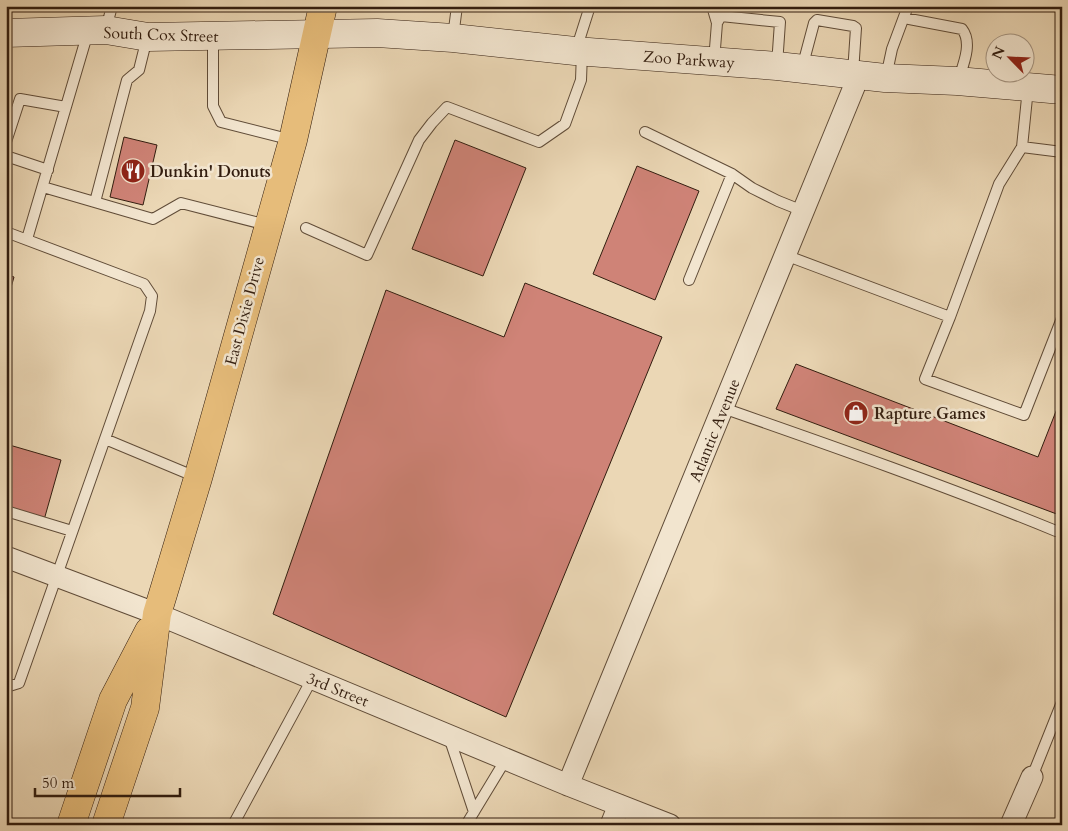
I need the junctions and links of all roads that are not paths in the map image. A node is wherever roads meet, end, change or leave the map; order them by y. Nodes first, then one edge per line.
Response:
1 (323, 6) edge
2 (457, 6) edge
3 (590, 6) edge
4 (712, 6) edge
5 (908, 6) edge
6 (904, 18) junction
7 (102, 23) edge
8 (717, 23) junction
9 (6, 33) edge
10 (317, 34) junction
11 (213, 36) junction
12 (148, 37) junction
13 (453, 38) junction
14 (579, 51) junction
15 (714, 61) junction
16 (789, 67) junction
17 (866, 76) junction
18 (957, 82) junction
19 (1028, 88) junction
20 (1062, 90) edge
21 (66, 107) junction
22 (645, 132) dead end
23 (292, 140) junction
24 (6, 142) edge
25 (1022, 147) junction
26 (1062, 152) edge
27 (6, 156) edge
28 (48, 170) junction
29 (732, 174) junction
30 (43, 187) junction
31 (95, 202) junction
32 (803, 211) junction
33 (268, 225) junction
34 (306, 228) dead end
35 (6, 232) edge
36 (26, 239) junction
37 (785, 255) junction
38 (690, 280) dead end
39 (950, 317) junction
40 (1062, 318) edge
41 (723, 408) junction
42 (105, 439) junction
43 (198, 478) junction
44 (6, 511) edge
45 (72, 531) junction
46 (1062, 531) edge
47 (6, 557) edge
48 (56, 576) junction
49 (157, 614) junction
50 (312, 679) junction
51 (6, 687) edge
52 (1062, 702) edge
53 (448, 735) junction
54 (506, 759) junction
55 (1032, 777) joint
56 (568, 785) junction
57 (619, 805) junction
58 (474, 812) junction
59 (71, 825) edge
60 (106, 825) edge
61 (233, 825) edge
62 (466, 825) edge
63 (611, 825) edge
64 (670, 825) edge
65 (1011, 825) edge

1 - 10 main road, East Dixie Drive
2 - 13 lane
3 - 14 lane
4 - 8 lane
5 - 6 lane
6 - 17 lane
6 - 18 lane
7 - 9 main road, South Cox Street
7 - 12 main road, South Cox Street
7 - 21 lane
8 - 15 lane
8 - 16 lane
10 - 11 main road, South Cox Street
10 - 13 main road, Zoo Parkway
10 - 23 main road, East Dixie Drive
11 - 12 main road, South Cox Street
11 - 23 lane
12 - 31 lane
13 - 14 main road, Zoo Parkway
14 - 15 main road, Zoo Parkway
14 - 34 lane
15 - 16 main road, Zoo Parkway
16 - 17 main road, Zoo Parkway
16 - 17 lane
17 - 18 main road, Zoo Parkway
17 - 32 street, Atlantic Avenue
18 - 19 main road, Zoo Parkway
19 - 20 main road, Zoo Parkway
19 - 25 lane
21 - 24 lane
21 - 28 lane
22 - 29 lane
23 - 33 main road, East Dixie Drive
25 - 26 lane
25 - 39 lane
27 - 28 lane
28 - 30 lane
29 - 32 lane
29 - 38 lane
30 - 31 lane
30 - 36 lane
31 - 33 lane
32 - 37 street, Atlantic Avenue
33 - 43 main road, East Dixie Drive
35 - 36 lane
36 - 42 lane
37 - 39 lane
37 - 41 street, Atlantic Avenue
39 - 40 lane
41 - 46 lane
41 - 56 street, Atlantic Avenue
42 - 43 lane
42 - 45 lane
43 - 49 main road, East Dixie Drive
44 - 45 lane
45 - 48 lane
47 - 48 street, 3rd Street
48 - 49 street, 3rd Street
48 - 51 lane
49 - 50 street, 3rd Street
49 - 59 main road, East Dixie Drive
49 - 60 main road, East Dixie Drive
50 - 53 street, 3rd Street
50 - 61 lane
52 - 55 lane
53 - 54 street, 3rd Street
53 - 58 lane
54 - 56 street, 3rd Street
54 - 58 lane
55 - 65 street
56 - 57 street, 3rd Street
57 - 63 street
57 - 64 street, 3rd Street
58 - 62 lane

